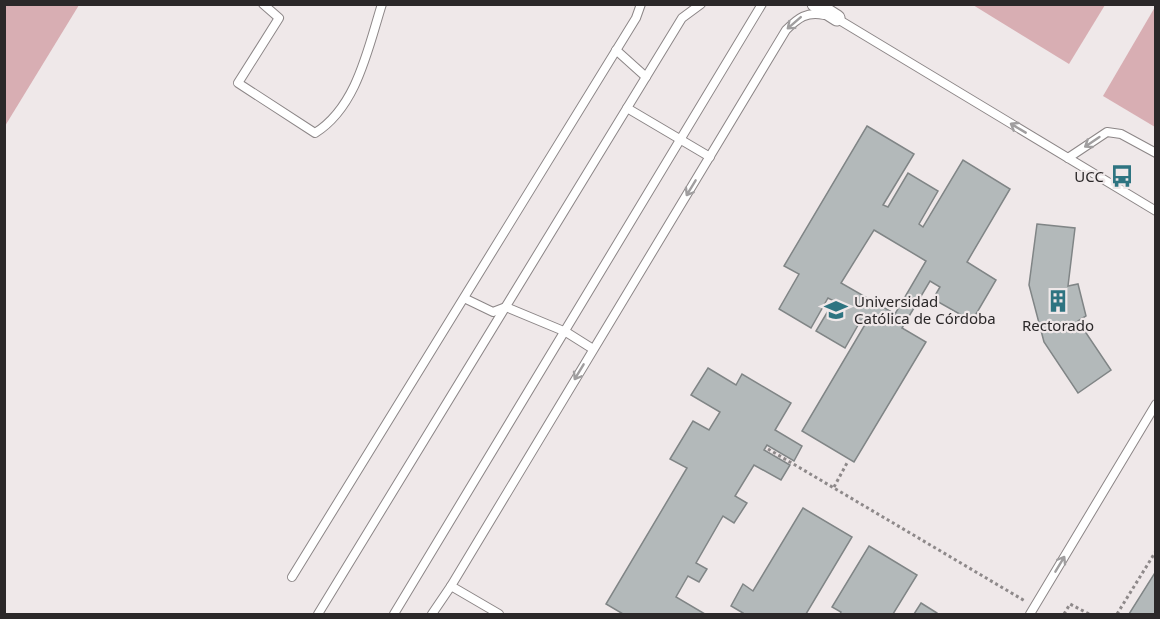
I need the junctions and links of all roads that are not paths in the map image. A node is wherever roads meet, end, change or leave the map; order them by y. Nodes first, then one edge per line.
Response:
1 (263, 4) edge
2 (382, 4) edge
3 (641, 4) edge
4 (701, 4) edge
5 (762, 4) edge
6 (815, 4) edge
7 (837, 18) junction
8 (616, 50) junction
9 (646, 77) junction
10 (627, 108) junction
11 (680, 140) junction
12 (1155, 153) edge
13 (710, 157) junction
14 (1068, 158) junction
15 (1155, 210) edge
16 (466, 298) junction
17 (506, 308) junction
18 (566, 332) junction
19 (593, 349) junction
20 (1155, 404) edge
21 (292, 577) dead end
22 (451, 586) junction
23 (318, 615) edge
24 (394, 615) edge
25 (432, 615) edge
26 (499, 615) edge
27 (1030, 615) edge

1 - 2 lane
3 - 8 lane
4 - 9 lane
5 - 11 lane
6 - 7 street
7 -> 13 lane
14 -> 7 lane
8 - 9 lane
8 - 16 lane
9 - 10 lane
10 - 11 lane
10 - 17 lane
11 - 13 lane
11 - 18 lane
12 -> 14 lane
13 -> 19 lane
14 - 15 lane
16 - 17 lane
16 - 21 lane
17 - 18 lane
17 - 23 lane
18 - 19 lane
18 - 24 lane
19 -> 22 lane
27 -> 20 lane
22 - 25 lane
22 - 26 lane

